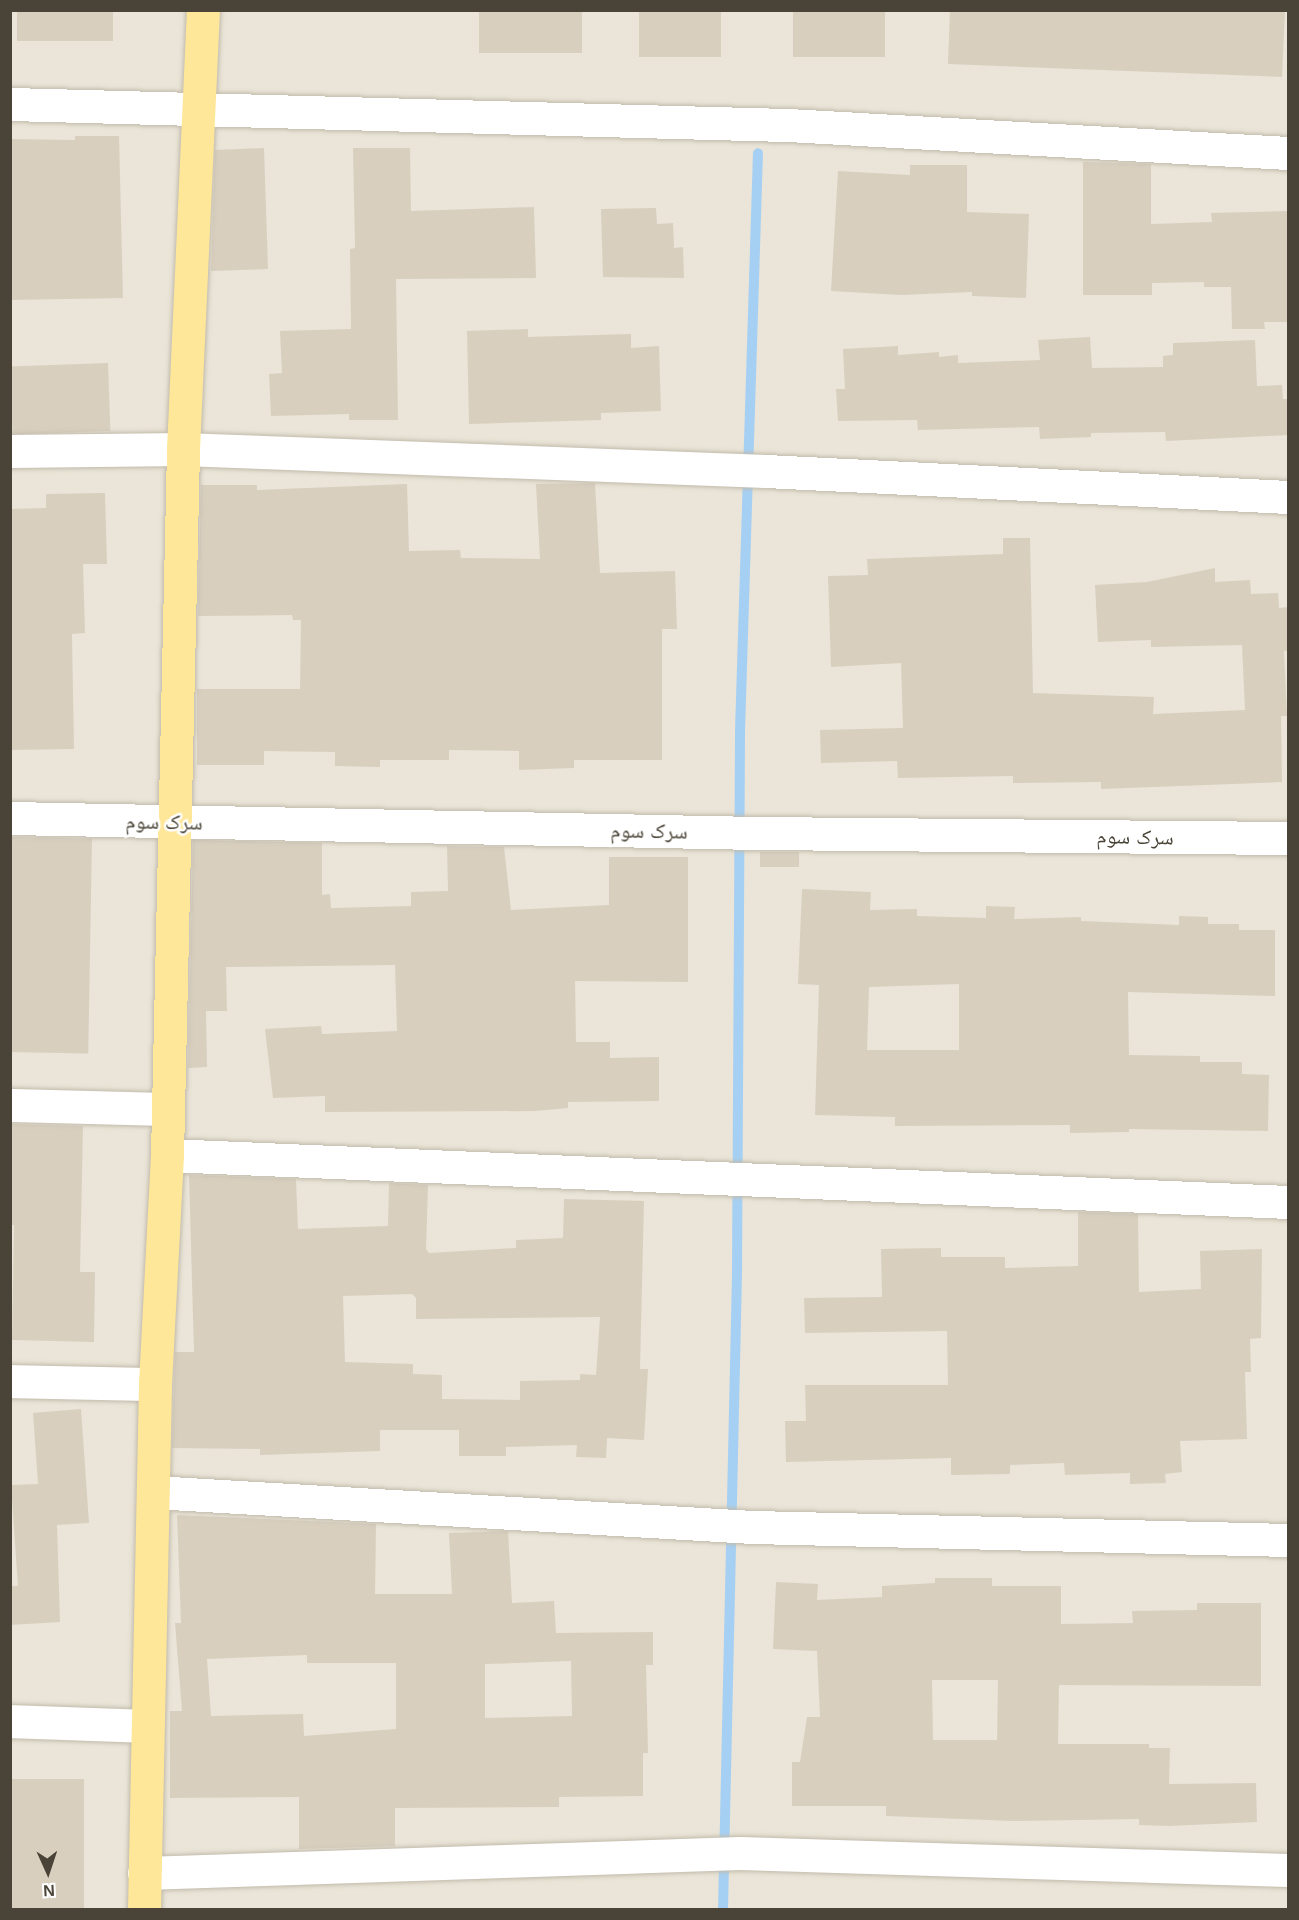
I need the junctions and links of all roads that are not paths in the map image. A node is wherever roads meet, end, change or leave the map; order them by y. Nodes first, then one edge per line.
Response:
1 (204, 10) edge
2 (10, 104) edge
3 (200, 108) junction
4 (1288, 153) edge
5 (183, 449) junction
6 (10, 451) edge
7 (1288, 497) edge
8 (10, 818) edge
9 (174, 822) junction
10 (1288, 838) edge
11 (10, 1105) edge
12 (168, 1109) junction
13 (167, 1155) junction
14 (1288, 1202) edge
15 (10, 1381) edge
16 (155, 1384) junction
17 (153, 1492) junction
18 (1288, 1540) edge
19 (10, 1721) edge
20 (146, 1726) junction
21 (1288, 1870) edge
22 (144, 1873) junction
23 (144, 1910) edge

1 - 3 main road
2 - 3 street
3 - 4 street
3 - 5 main road
5 - 6 street
5 - 7 street
5 - 9 main road
8 - 9 street, سرک سوم
9 - 10 street, سرک سوم
9 - 12 main road
11 - 12 street
12 - 13 main road
13 - 14 street
13 - 16 main road
15 - 16 street
16 - 17 main road
17 - 18 street
17 - 20 main road
19 - 20 street
20 - 22 main road
21 - 22 street
22 - 23 main road

